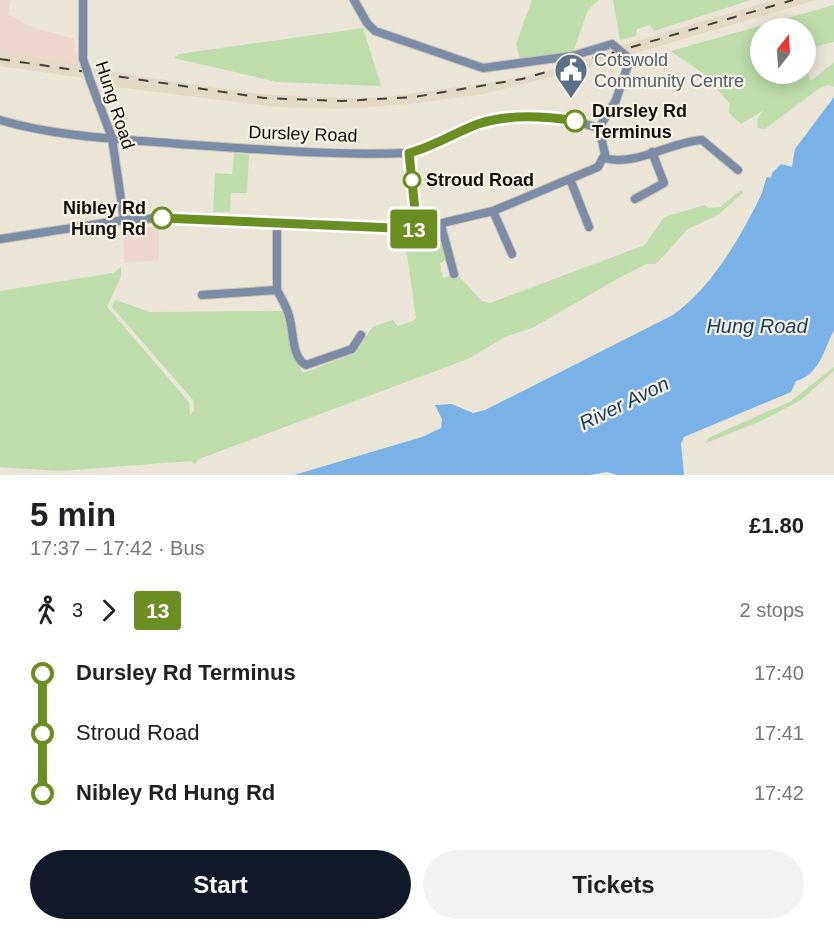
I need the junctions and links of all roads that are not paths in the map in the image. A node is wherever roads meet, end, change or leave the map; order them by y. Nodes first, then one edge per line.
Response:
1 (83, 0) edge
2 (354, 0) edge
3 (0, 120) edge
4 (599, 128) junction
5 (112, 138) junction
6 (652, 152) junction
7 (409, 153) junction
8 (604, 158) junction
9 (730, 162) junction
10 (722, 170) dead end
11 (738, 170) dead end
12 (570, 179) junction
13 (635, 199) dead end
14 (493, 211) junction
15 (124, 220) junction
16 (277, 223) junction
17 (441, 225) junction
18 (590, 226) dead end
19 (417, 229) junction
20 (0, 239) edge
21 (512, 254) dead end
22 (454, 274) dead end
23 (277, 290) junction
24 (202, 295) dead end
25 (361, 335) dead end

1 - 5 street, Hung Road, bridge
2 - 4 street, bridge
3 - 5 street, Dursley Road
4 - 7 street, Dursley Road
4 - 8 street
5 - 7 street, Dursley Road
5 - 15 street, Hung Road
6 - 8 street
6 - 9 street
6 - 13 street
7 - 19 street
8 - 12 street
9 - 10 street
9 - 11 street
12 - 14 street
12 - 18 street
14 - 17 street
14 - 21 street
15 - 16 street
15 - 20 street
16 - 19 street
16 - 23 street
17 - 19 street
17 - 22 street
23 - 24 street
23 - 25 street

